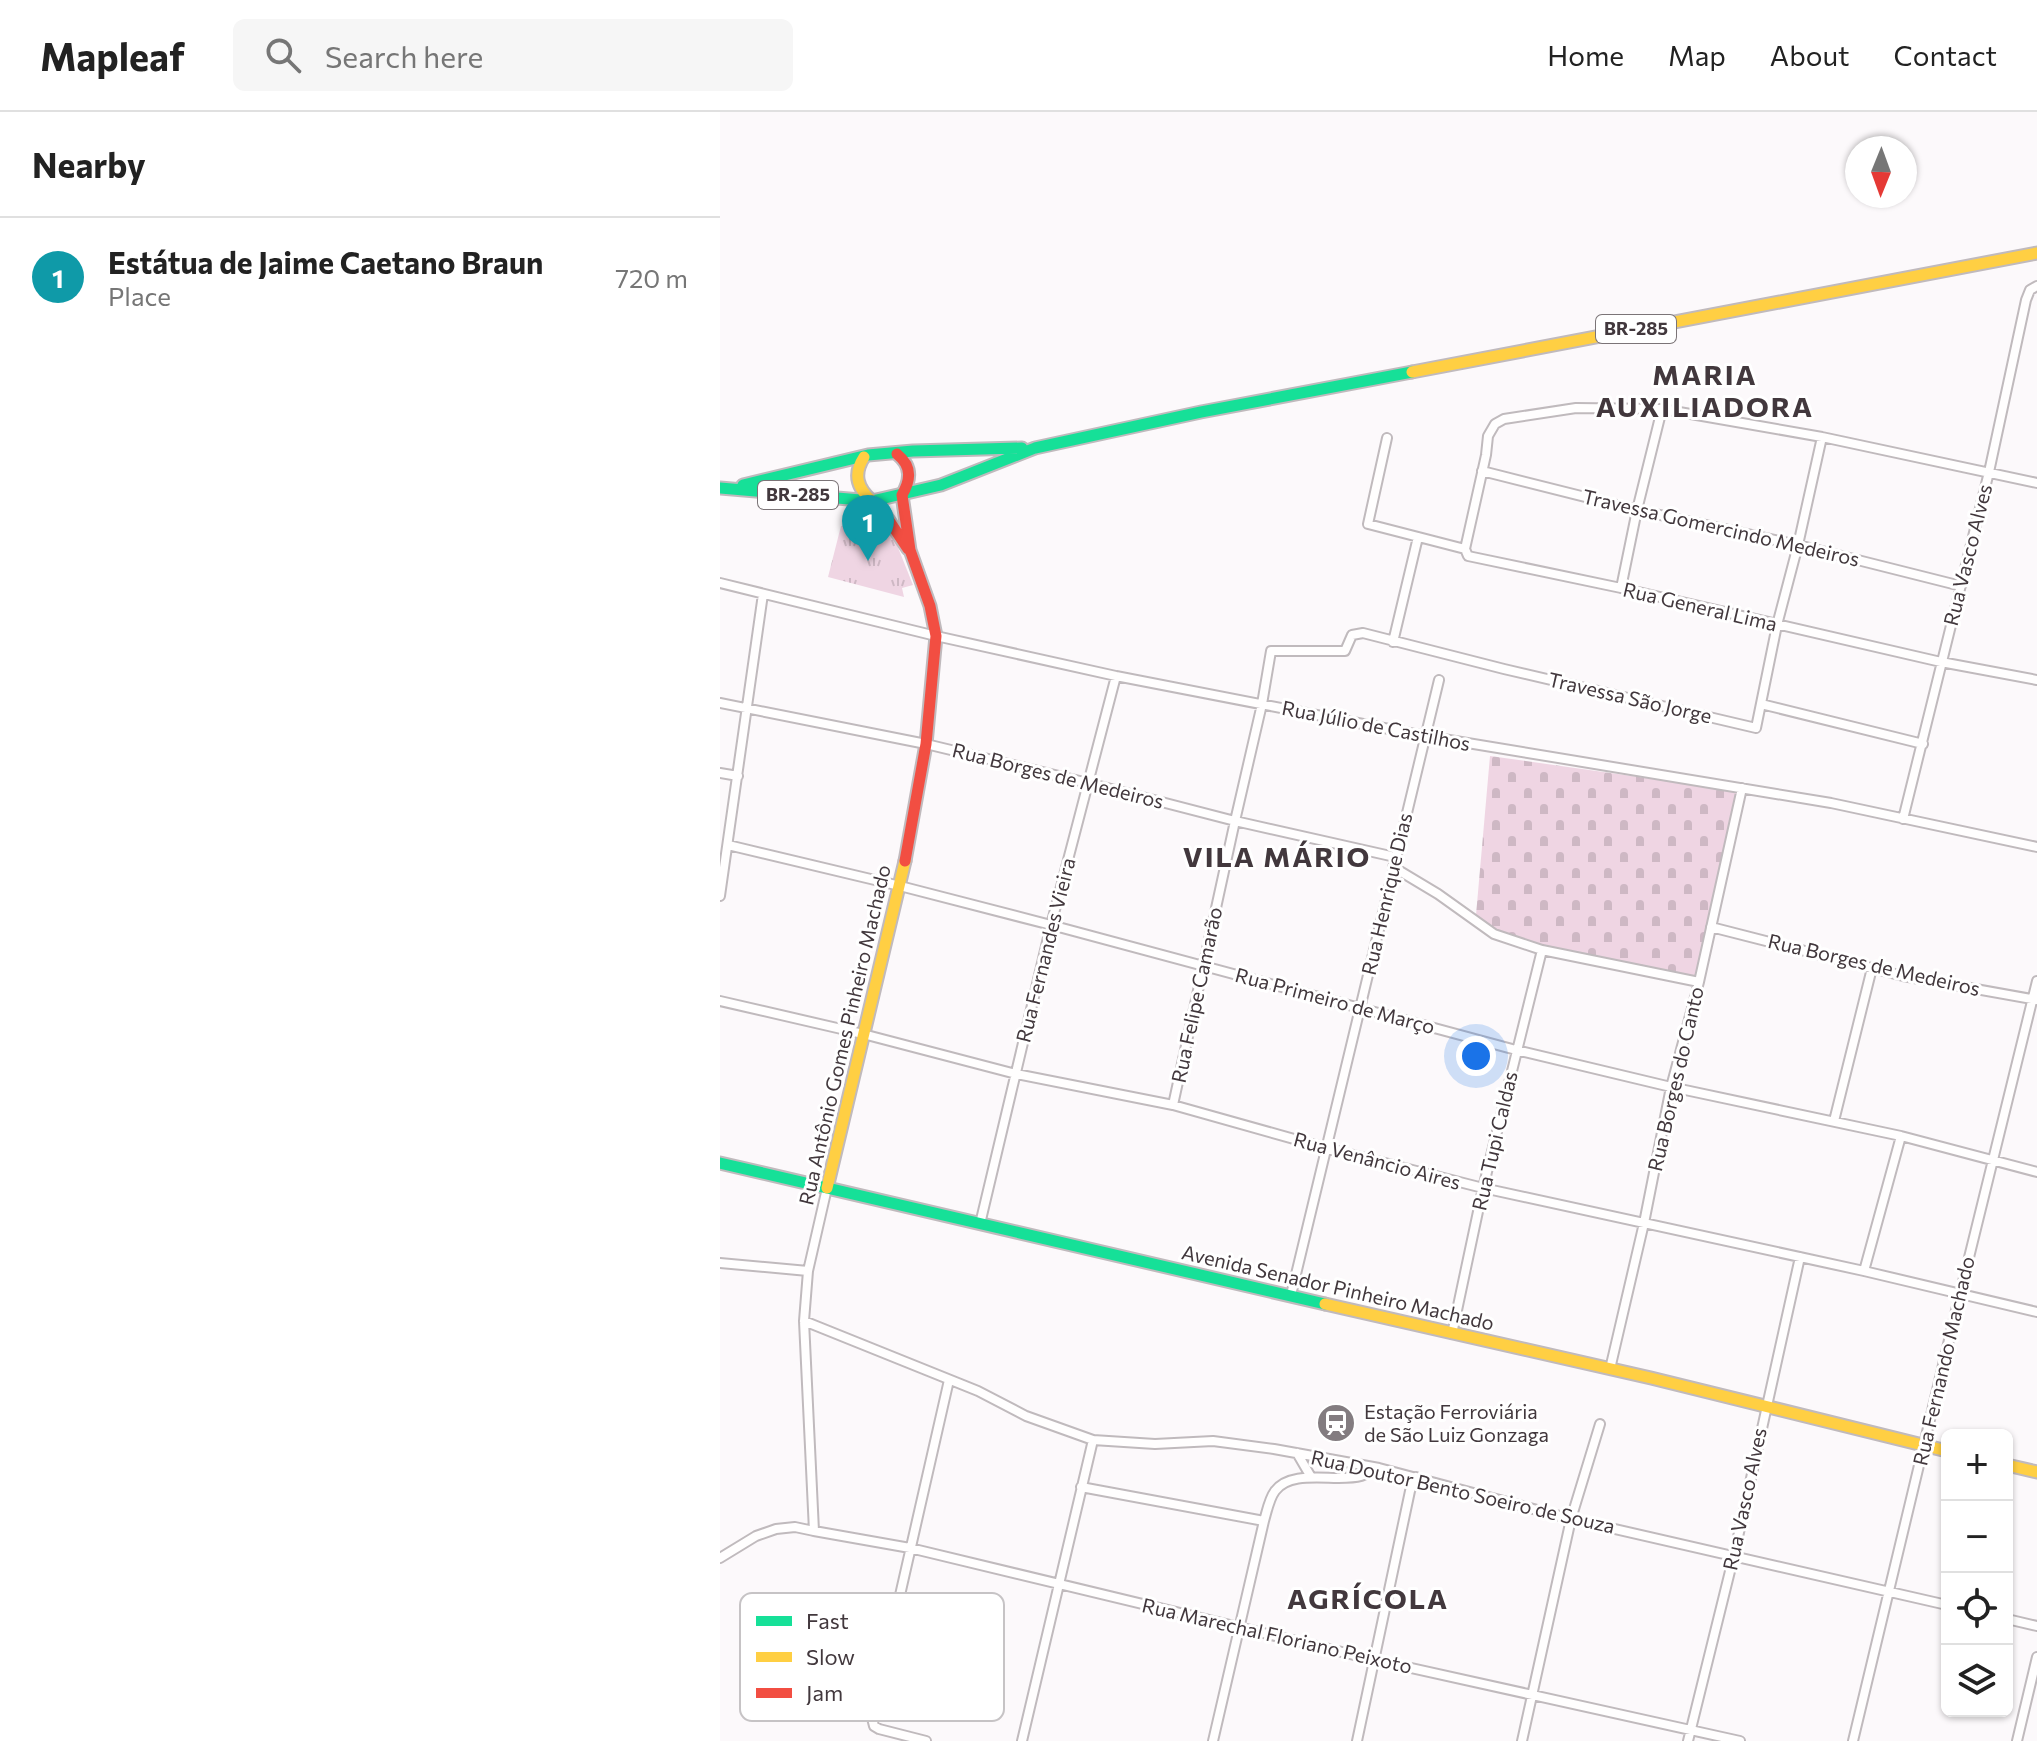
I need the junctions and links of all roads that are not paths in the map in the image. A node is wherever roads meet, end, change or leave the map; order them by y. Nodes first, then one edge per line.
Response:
1 (2037, 253) edge
2 (2033, 288) edge
3 (1662, 409) junction
4 (1822, 437) junction
5 (1387, 438) dead end
6 (1035, 448) junction
7 (897, 454) junction
8 (864, 457) junction
9 (1482, 471) junction
10 (1989, 472) junction
11 (2037, 483) edge
12 (721, 488) edge
13 (902, 495) junction
14 (872, 501) junction
15 (1637, 510) junction
16 (1418, 537) junction
17 (1798, 545) junction
18 (1465, 549) junction
19 (911, 553) junction
20 (720, 583) edge
21 (1961, 586) junction
22 (1621, 588) junction
23 (763, 594) junction
24 (1777, 625) junction
25 (936, 636) junction
26 (1393, 642) junction
27 (1271, 651) joint
28 (1941, 662) junction
29 (1116, 676) junction
30 (1439, 680) dead end
31 (2037, 680) edge
32 (720, 703) edge
33 (1262, 704) junction
34 (1761, 704) junction
35 (746, 708) junction
36 (1425, 736) junction
37 (926, 744) junction
38 (1923, 744) junction
39 (720, 773) edge
40 (738, 776) junction
41 (1088, 783) junction
42 (1742, 788) junction
43 (1903, 819) junction
44 (1235, 821) junction
45 (728, 845) junction
46 (2037, 847) edge
47 (1394, 862) junction
48 (900, 886) junction
49 (720, 896) edge
50 (1051, 925) junction
51 (1711, 927) junction
52 (1542, 950) junction
53 (1204, 965) junction
54 (1872, 968) junction
55 (2037, 981) edge
56 (1699, 982) junction
57 (2035, 1000) edge
58 (720, 1001) edge
59 (1360, 1007) junction
60 (863, 1034) junction
61 (1516, 1050) junction
62 (1016, 1074) junction
63 (1671, 1087) junction
64 (1173, 1105) junction
65 (1834, 1121) junction
66 (1901, 1136) junction
67 (1326, 1148) junction
68 (1993, 1160) junction
69 (720, 1163) edge
70 (2037, 1172) edge
71 (827, 1188) junction
72 (1483, 1188) junction
73 (1644, 1223) junction
74 (980, 1224) junction
75 (1800, 1257) junction
76 (720, 1263) edge
77 (808, 1271) junction
78 (1864, 1271) junction
79 (1960, 1294) junction
80 (1291, 1295) junction
81 (2037, 1312) edge
82 (804, 1321) junction
83 (1452, 1334) junction
84 (1610, 1369) junction
85 (949, 1380) junction
86 (1765, 1407) junction
87 (1600, 1424) dead end
88 (1093, 1440) junction
89 (1924, 1446) junction
90 (1941, 1450) edge
91 (1297, 1453) junction
92 (2013, 1466) edge
93 (1379, 1468) junction
94 (2037, 1472) edge
95 (1311, 1477) junction
96 (1416, 1477) junction
97 (1081, 1487) junction
98 (1571, 1519) junction
99 (1264, 1521) junction
100 (814, 1531) junction
101 (910, 1548) junction
102 (1734, 1555) junction
103 (720, 1558) edge
104 (1058, 1585) junction
105 (1888, 1591) junction
106 (900, 1593) edge
107 (1941, 1604) edge
108 (2013, 1620) edge
109 (2037, 1626) edge
110 (1238, 1627) junction
111 (2037, 1657) edge
112 (1375, 1660) junction
113 (1532, 1695) junction
114 (872, 1721) edge
115 (1690, 1729) junction
116 (926, 1741) edge
117 (1022, 1741) edge
118 (1213, 1741) edge
119 (1357, 1741) edge
120 (1522, 1741) edge
121 (1688, 1741) edge
122 (1740, 1741) edge
123 (1853, 1741) edge
124 (2017, 1741) edge

1 - 6 main road, BR-285
2 - 10 street, Rua Vasco Alves
3 - 4 street
3 - 9 street
3 - 15 street
4 - 10 street
4 - 17 street
5 - 16 street, Rua General Lima
6 - 7 main road, BR-285
6 - 13 main road, BR-285
7 - 8 main road, BR-285
7 - 13 main road
8 - 12 main road, BR-285
8 - 14 main road
9 - 15 street, Travessa Gomercindo Medeiros
9 - 18 street
10 - 11 street
10 - 21 street, Rua Vasco Alves
12 - 14 main road, BR-285
13 - 14 main road, BR-285
13 - 19 main road, Rua Antônio Gomes Pinheiro Machado
14 - 19 main road, Rua Antônio Gomes Pinheiro Machado
15 - 17 street, Travessa Gomercindo Medeiros
15 - 22 street
16 - 18 street, Rua General Lima
16 - 26 street
17 - 21 street, Travessa Gomercindo Medeiros
17 - 24 street
18 - 22 street, Rua General Lima
19 - 25 main road, Rua Antônio Gomes Pinheiro Machado
20 - 23 street, Rua Júlio de Castilhos
21 - 28 street, Rua Vasco Alves
22 - 24 street, Rua General Lima
23 - 25 street, Rua Júlio de Castilhos
23 - 35 street
24 - 28 street, Rua General Lima
24 - 34 street
25 - 29 street, Rua Júlio de Castilhos
25 - 37 main road, Rua Antônio Gomes Pinheiro Machado
26 - 27 street, Travessa São Jorge
26 - 34 street, Travessa São Jorge
27 - 33 street, Rua Felipe Camarão
28 - 31 street, Rua General Lima
28 - 38 street, Rua Vasco Alves
29 - 33 street, Rua Júlio de Castilhos
29 - 41 street, Rua Fernandes Vieira
30 - 36 street, Rua Henrique Dias
32 - 35 street, Rua Borges de Medeiros
33 - 36 street, Rua Júlio de Castilhos
33 - 44 street, Rua Felipe Camarão
34 - 38 street
35 - 37 street, Rua Borges de Medeiros
35 - 40 street
36 - 42 street, Rua Júlio de Castilhos
36 - 47 street, Rua Henrique Dias
37 - 41 street, Rua Borges de Medeiros
37 - 48 main road, Rua Antônio Gomes Pinheiro Machado
38 - 43 street, Rua Vasco Alves
39 - 40 street
40 - 45 street
41 - 44 street, Rua Borges de Medeiros
41 - 50 street, Rua Fernandes Vieira
42 - 43 street, Rua Júlio de Castilhos
42 - 51 street, Rua Borges do Canto
43 - 46 street, Rua Júlio de Castilhos
44 - 47 street, Rua Borges de Medeiros
44 - 53 street, Rua Felipe Camarão
45 - 48 street, Rua Primeiro de Março
45 - 49 street
47 - 52 street, Rua Borges de Medeiros
47 - 59 street, Rua Henrique Dias
48 - 50 street, Rua Primeiro de Março
48 - 60 main road, Rua Antônio Gomes Pinheiro Machado
50 - 53 street, Rua Primeiro de Março
50 - 62 street, Rua Fernandes Vieira
51 - 54 street, Rua Borges de Medeiros
51 - 56 street, Rua Borges do Canto
52 - 56 street, Rua Borges de Medeiros
52 - 61 street, Rua Tupi Caldas
53 - 59 street, Rua Primeiro de Março
53 - 64 street, Rua Felipe Camarão
54 - 57 street, Rua Borges de Medeiros
54 - 65 street
55 - 57 street, Rua Fernando Machado
56 - 63 street, Rua Borges do Canto
57 - 68 street, Rua Fernando Machado
58 - 60 street, Rua Venâncio Aires
59 - 61 street, Rua Primeiro de Março
59 - 67 street, Rua Henrique Dias
60 - 62 street, Rua Venâncio Aires
60 - 71 main road, Rua Antônio Gomes Pinheiro Machado
61 - 63 street, Rua Primeiro de Março
61 - 72 street, Rua Tupi Caldas
62 - 64 street, Rua Venâncio Aires
62 - 74 street, Rua Fernandes Vieira
63 - 65 street, Rua Primeiro de Março
63 - 73 street, Rua Borges do Canto
64 - 67 street, Rua Venâncio Aires
65 - 66 street, Rua Primeiro de Março
66 - 68 street, Rua Primeiro de Março
66 - 78 street
67 - 72 street, Rua Venâncio Aires
67 - 80 street, Rua Henrique Dias
68 - 70 street, Rua Primeiro de Março
68 - 79 street, Rua Fernando Machado
69 - 71 main road, Avenida Senador Pinheiro Machado
71 - 74 main road, Avenida Senador Pinheiro Machado
71 - 77 street, Rua Antônio Gomes Pinheiro Machado
72 - 73 street, Rua Venâncio Aires
72 - 83 street, Rua Tupi Caldas
73 - 75 street, Rua Venâncio Aires
73 - 84 street, Rua Borges do Canto
74 - 80 main road, Avenida Senador Pinheiro Machado
75 - 78 street, Rua Venâncio Aires
75 - 86 street, Rua Vasco Alves
76 - 77 street
77 - 82 street, Rua Antônio Gomes Pinheiro Machado
78 - 79 street, Rua Venâncio Aires
79 - 81 street, Rua Venâncio Aires
79 - 89 street, Rua Fernando Machado
80 - 83 main road, Avenida Senador Pinheiro Machado
82 - 85 street, Rua Doutor Bento Soeiro de Souza
82 - 100 street, Rua Antônio Gomes Pinheiro Machado
83 - 84 main road, Avenida Senador Pinheiro Machado
84 - 86 main road, Avenida Senador Pinheiro Machado
85 - 88 street, Rua Doutor Bento Soeiro de Souza
85 - 101 street
86 - 89 main road, Avenida Senador Pinheiro Machado
86 - 102 street, Rua Vasco Alves
87 - 98 street
88 - 91 street, Rua Doutor Bento Soeiro de Souza
88 - 97 street
89 - 90 main road, Avenida Senador Pinheiro Machado
89 - 105 street, Rua Fernando Machado
91 - 93 street, Rua Doutor Bento Soeiro de Souza
91 - 95 street
92 - 94 main road
93 - 95 street
93 - 96 street, Rua Doutor Bento Soeiro de Souza
95 - 99 street
96 - 98 street, Rua Doutor Bento Soeiro de Souza
96 - 112 street
97 - 99 street
97 - 104 street
98 - 102 street, Rua Doutor Bento Soeiro de Souza
98 - 113 street
99 - 110 street
100 - 101 street, Rua Marechal Floriano Peixoto
100 - 103 street, Rua Marechal Floriano Peixoto
101 - 104 street, Rua Marechal Floriano Peixoto
101 - 106 street
102 - 105 street, Rua Doutor Bento Soeiro de Souza
102 - 115 street, Rua Vasco Alves
104 - 110 street, Rua Marechal Floriano Peixoto
104 - 117 street
105 - 107 street, Rua Doutor Bento Soeiro de Souza
105 - 123 street, Rua Fernando Machado
108 - 109 street
110 - 112 street, Rua Marechal Floriano Peixoto
110 - 118 street
111 - 124 street
112 - 113 street, Rua Marechal Floriano Peixoto
112 - 119 street
113 - 115 street, Rua Marechal Floriano Peixoto
113 - 120 street
114 - 116 street
115 - 121 street, Rua Vasco Alves
115 - 122 street, Rua Marechal Floriano Peixoto

